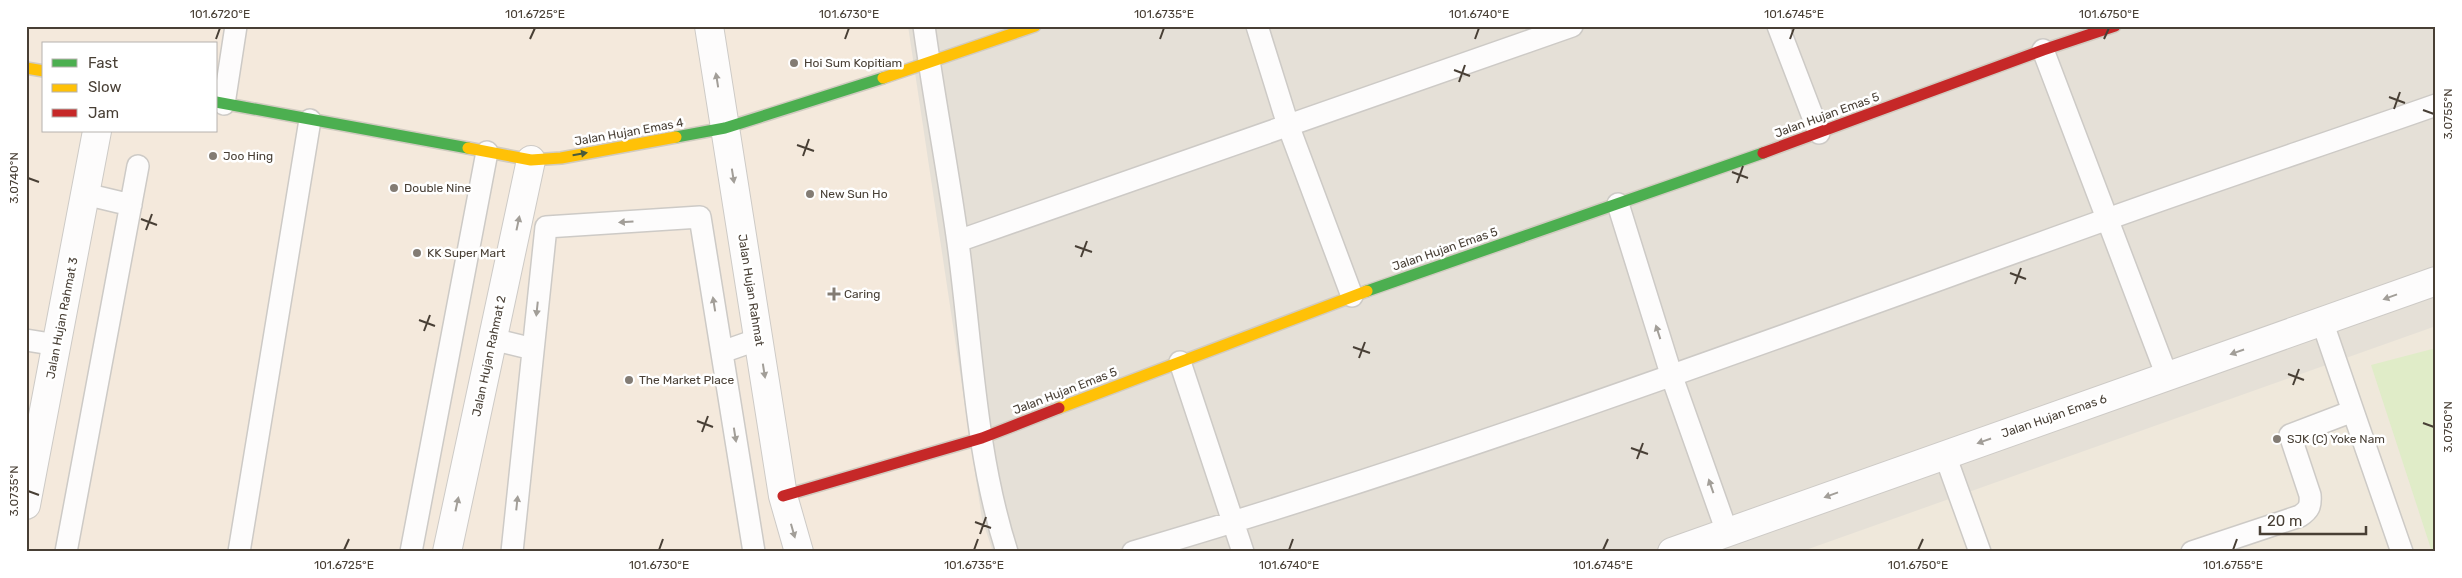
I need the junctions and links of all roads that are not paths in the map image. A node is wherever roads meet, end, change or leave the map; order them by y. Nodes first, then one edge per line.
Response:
1 (236, 26) edge
2 (709, 26) edge
3 (924, 26) edge
4 (1036, 26) edge
5 (1257, 26) edge
6 (1572, 26) edge
7 (1778, 26) edge
8 (2115, 26) edge
9 (2043, 50) junction
10 (929, 63) junction
11 (26, 68) edge
12 (42, 71) edge
13 (220, 103) edge
14 (2436, 105) edge
15 (310, 120) junction
16 (1288, 125) junction
17 (725, 128) junction
18 (97, 132) edge
19 (1819, 133) junction
20 (487, 152) junction
21 (531, 160) junction
22 (138, 166) dead end
23 (85, 194) junction
24 (1618, 204) junction
25 (131, 205) junction
26 (2106, 220) junction
27 (958, 241) junction
28 (2436, 281) edge
29 (1352, 296) junction
30 (2322, 321) junction
31 (492, 339) junction
32 (759, 339) junction
33 (26, 340) edge
34 (56, 345) junction
35 (533, 349) junction
36 (722, 352) junction
37 (1180, 362) junction
38 (2167, 376) junction
39 (1672, 377) junction
40 (2353, 411) junction
41 (982, 438) junction
42 (1945, 454) junction
43 (783, 496) junction
44 (26, 505) edge
45 (1233, 522) junction
46 (1730, 542) edge
47 (66, 552) edge
48 (239, 552) edge
49 (411, 552) edge
50 (447, 552) edge
51 (512, 552) edge
52 (754, 552) edge
53 (799, 552) edge
54 (1007, 552) edge
55 (1133, 552) edge
56 (1243, 552) edge
57 (1672, 552) edge
58 (1980, 552) edge
59 (2192, 552) edge
60 (2402, 552) edge

1 - 13 lane
17 -> 2 street, Jalan Hujan Rahmat
3 - 10 lane
4 - 10 street, Jalan Hujan Emas 4
5 - 16 lane
6 - 16 lane
7 - 19 lane
8 - 9 street, Jalan Hujan Emas 5
9 - 19 street, Jalan Hujan Emas 5
9 - 26 lane
10 - 17 street, Jalan Hujan Emas 4
10 - 27 lane
11 - 12 street
13 - 15 street, Jalan Hujan Emas 4
14 - 26 lane
15 - 20 street, Jalan Hujan Emas 4
15 - 48 lane
16 - 27 lane
16 - 29 lane
21 -> 17 street, Jalan Hujan Emas 4
17 -> 32 street, Jalan Hujan Rahmat
18 - 23 street, Jalan Hujan Rahmat 3
19 - 24 street, Jalan Hujan Emas 5
20 - 21 street, Jalan Hujan Emas 4
20 - 49 lane
31 -> 21 street, Jalan Hujan Rahmat 2
22 - 25 lane
23 - 25 lane
23 - 34 street, Jalan Hujan Rahmat 3
24 - 29 street, Jalan Hujan Emas 5
39 -> 24 lane
25 - 47 lane
26 - 38 lane
26 - 39 lane
27 - 41 lane
28 -> 30 street, Jalan Hujan Emas 6
29 - 37 street, Jalan Hujan Emas 5
30 -> 38 street, Jalan Hujan Emas 6
30 - 40 lane
31 - 35 lane
50 -> 31 street, Jalan Hujan Rahmat 2
32 - 36 lane
32 -> 43 street, Jalan Hujan Rahmat
33 - 34 lane
34 - 44 street, Jalan Hujan Rahmat 3
36 -> 35 lane
51 -> 35 lane
36 -> 52 lane
37 - 41 street, Jalan Hujan Emas 5
37 - 45 lane
38 -> 42 street, Jalan Hujan Emas 6
39 - 45 lane
46 -> 39 lane
40 - 59 lane
40 - 60 lane
41 - 43 street, Jalan Hujan Emas 5
41 - 54 lane
42 -> 46 street, Jalan Hujan Emas 6
42 - 58 lane
43 -> 53 street, Jalan Hujan Rahmat
45 - 55 lane
45 - 56 lane
46 - 57 street, Jalan Hujan Emas 6

